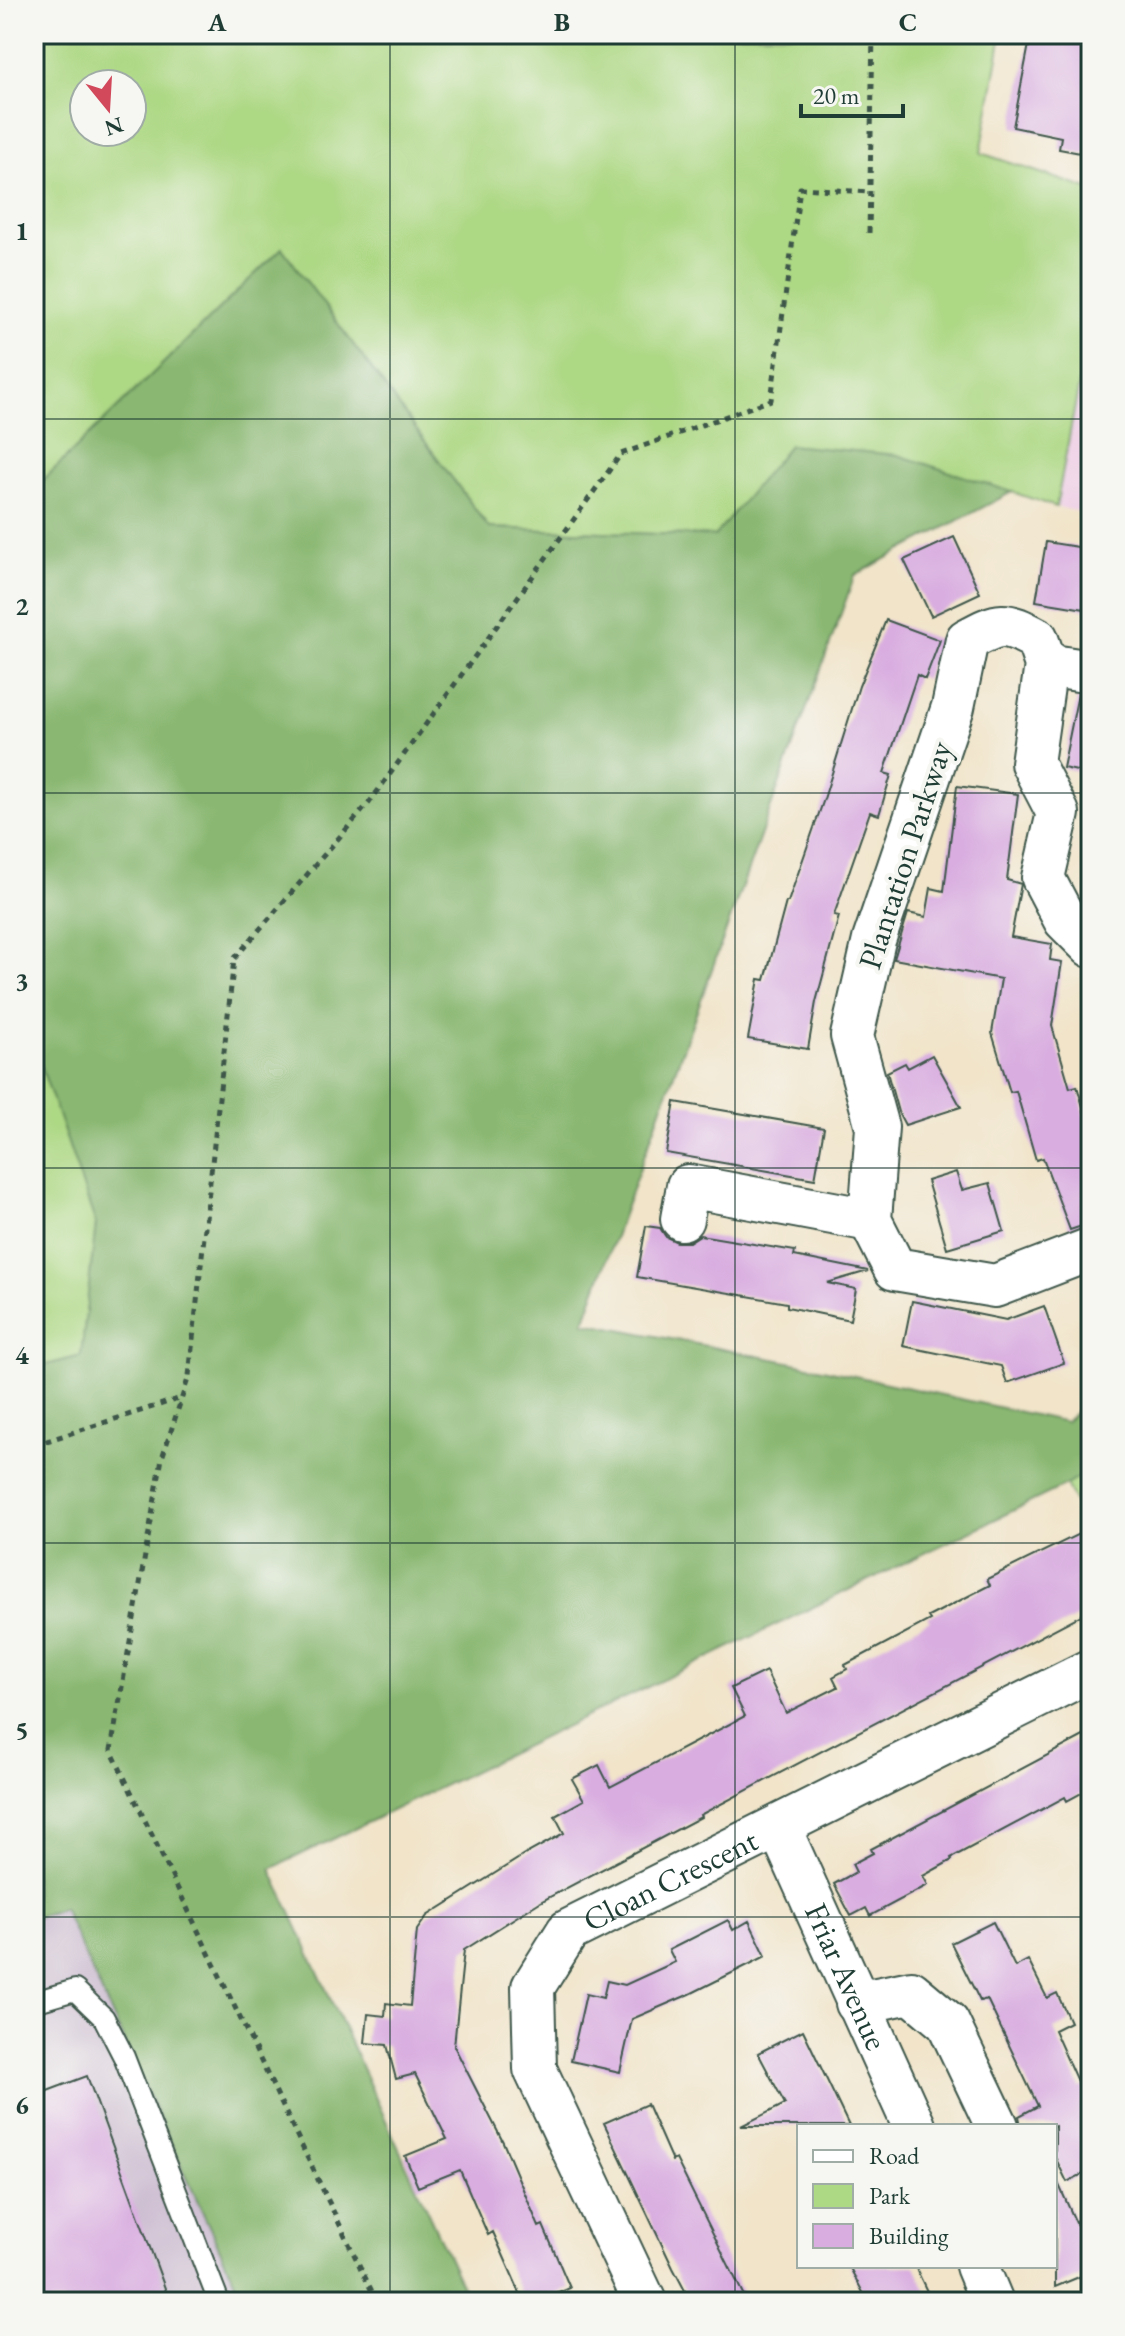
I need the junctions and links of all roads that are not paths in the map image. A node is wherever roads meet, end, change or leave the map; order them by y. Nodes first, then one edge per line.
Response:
1 (1046, 665) junction
2 (1091, 672) edge
3 (1091, 946) edge
4 (682, 1219) dead end
5 (870, 1220) junction
6 (1091, 1249) edge
7 (1091, 1670) edge
8 (779, 1827) junction
9 (34, 2002) edge
10 (857, 2003) junction
11 (913, 2124) edge
12 (996, 2124) edge
13 (978, 2268) edge
14 (219, 2302) edge
15 (645, 2302) edge
16 (992, 2302) edge

1 - 2 street
1 - 3 street
1 - 5 street, Plantation Parkway
4 - 5 street
5 - 6 street
7 - 8 street, Cloan Crescent
8 - 10 street, Friar Avenue
8 - 15 street, Cloan Crescent
9 - 14 lane
10 - 11 street, Friar Avenue
10 - 12 street
13 - 16 street

